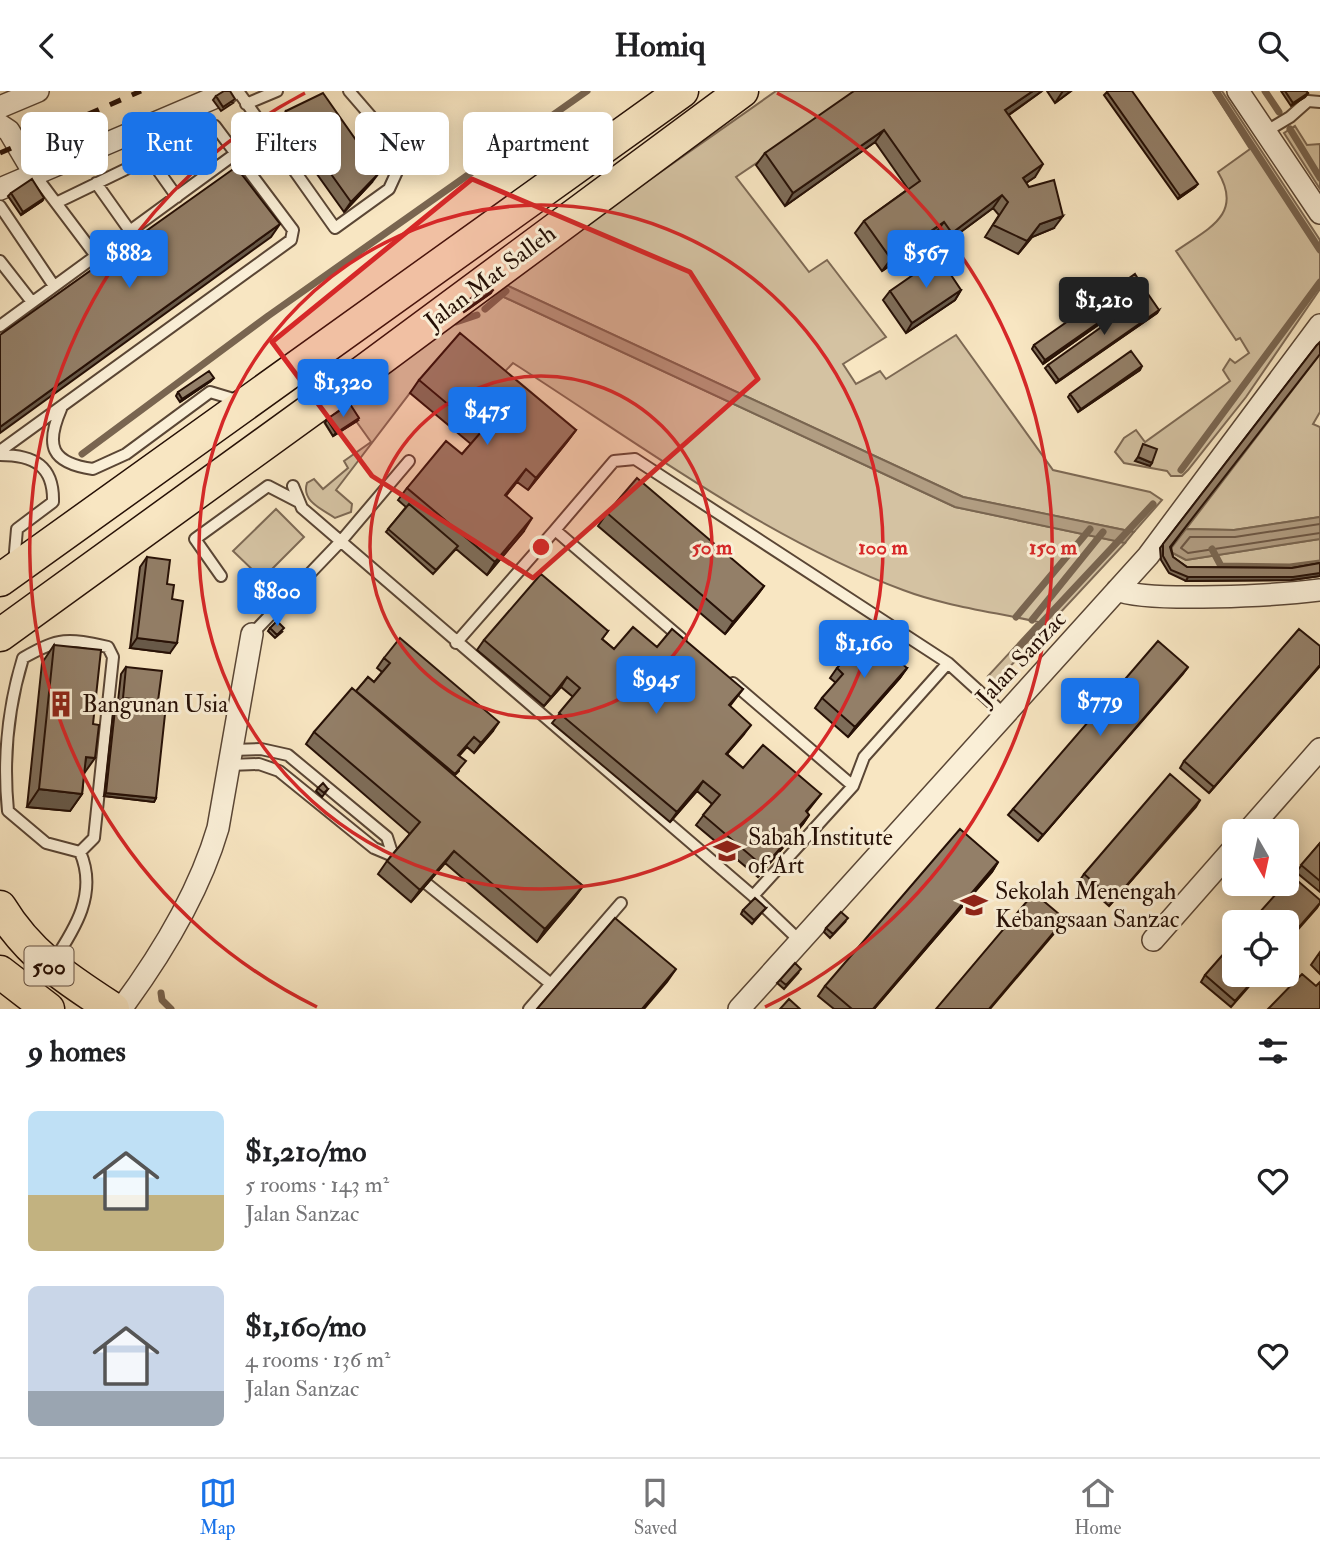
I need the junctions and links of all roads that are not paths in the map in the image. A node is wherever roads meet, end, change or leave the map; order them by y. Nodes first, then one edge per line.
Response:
1 (38, 91) edge
2 (238, 91) edge
3 (277, 91) edge
4 (349, 91) edge
5 (682, 91) edge
6 (742, 91) edge
7 (1238, 91) edge
8 (238, 97) edge
9 (1320, 102) edge
10 (0, 107) edge
11 (0, 125) edge
12 (217, 129) edge
13 (1265, 132) junction
14 (108, 146) edge
15 (231, 148) edge
16 (21, 151) edge
17 (231, 157) edge
18 (122, 171) edge
19 (33, 175) edge
20 (36, 175) edge
21 (161, 175) edge
22 (251, 175) edge
23 (96, 183) junction
24 (0, 189) edge
25 (177, 197) junction
26 (56, 203) junction
27 (0, 206) edge
28 (1320, 213) edge
29 (4, 219) edge
30 (130, 231) junction
31 (96, 256) junction
32 (0, 261) edge
33 (54, 286) junction
34 (32, 302) junction
35 (1320, 325) edge
36 (0, 326) edge
37 (248, 404) junction
38 (62, 407) junction
39 (0, 453) edge
40 (409, 461) dead end
41 (293, 486) dead end
42 (297, 501) junction
43 (555, 530) junction
44 (342, 540) junction
45 (7, 575) edge
46 (222, 576) dead end
47 (1117, 590) junction
48 (1320, 590) edge
49 (252, 633) joint
50 (0, 635) edge
51 (456, 643) junction
52 (689, 645) edge
53 (948, 663) junction
54 (719, 671) edge
55 (1004, 714) junction
56 (1320, 749) edge
57 (231, 757) junction
58 (853, 786) junction
59 (1259, 819) edge
60 (80, 852) junction
61 (1222, 862) edge
62 (427, 884) edge
63 (753, 896) junction
64 (621, 903) dead end
65 (0, 907) edge
66 (799, 940) junction
67 (1153, 940) dead end
68 (49, 967) junction
69 (10, 980) edge
70 (551, 984) junction
71 (48, 1009) edge
72 (66, 1009) edge
73 (113, 1009) edge
74 (121, 1009) edge
75 (529, 1009) edge
76 (739, 1009) edge

1 - 10 street
2 - 8 lane
3 - 8 lane
4 - 8 lane
5 - 37 main road, Jalan Mat Salleh
6 - 50 main road, Jalan Mat Salleh
7 - 13 street
8 - 14 street
9 - 13 lane
11 - 16 street
12 - 15 lane
13 - 28 street
17 - 25 lane
18 - 23 lane
19 - 24 street
20 - 26 lane
21 - 25 lane
22 - 38 lane
23 - 26 lane
23 - 30 lane
25 - 30 lane
26 - 31 lane
27 - 29 lane
29 - 33 lane
30 - 31 lane
31 - 33 lane
32 - 34 lane
33 - 34 lane
34 - 36 lane
35 - 47 street, Jalan Sanzac
37 - 38 lane
37 - 45 main road, Jalan Mat Salleh
38 - 39 lane
39 - 45 lane
40 - 44 lane
41 - 42 lane
42 - 44 lane
42 - 46 lane
43 - 51 lane
43 - 52 lane
43 - 53 lane
44 - 49 lane
44 - 51 lane
47 - 48 street
47 - 55 street, Jalan Sanzac
49 - 57 street
51 - 63 lane
53 - 55 lane
53 - 58 lane
54 - 58 lane
55 - 66 street, Jalan Sanzac
56 - 59 street
57 - 57 lane
57 - 74 street
58 - 63 lane
60 - 60 lane
60 - 68 lane
61 - 67 street
62 - 70 lane
63 - 66 lane
64 - 70 lane
65 - 68 main road, 500
66 - 76 street, Jalan Sanzac
68 - 73 main road, 500
69 - 71 main road, 500
69 - 72 main road
70 - 75 lane

